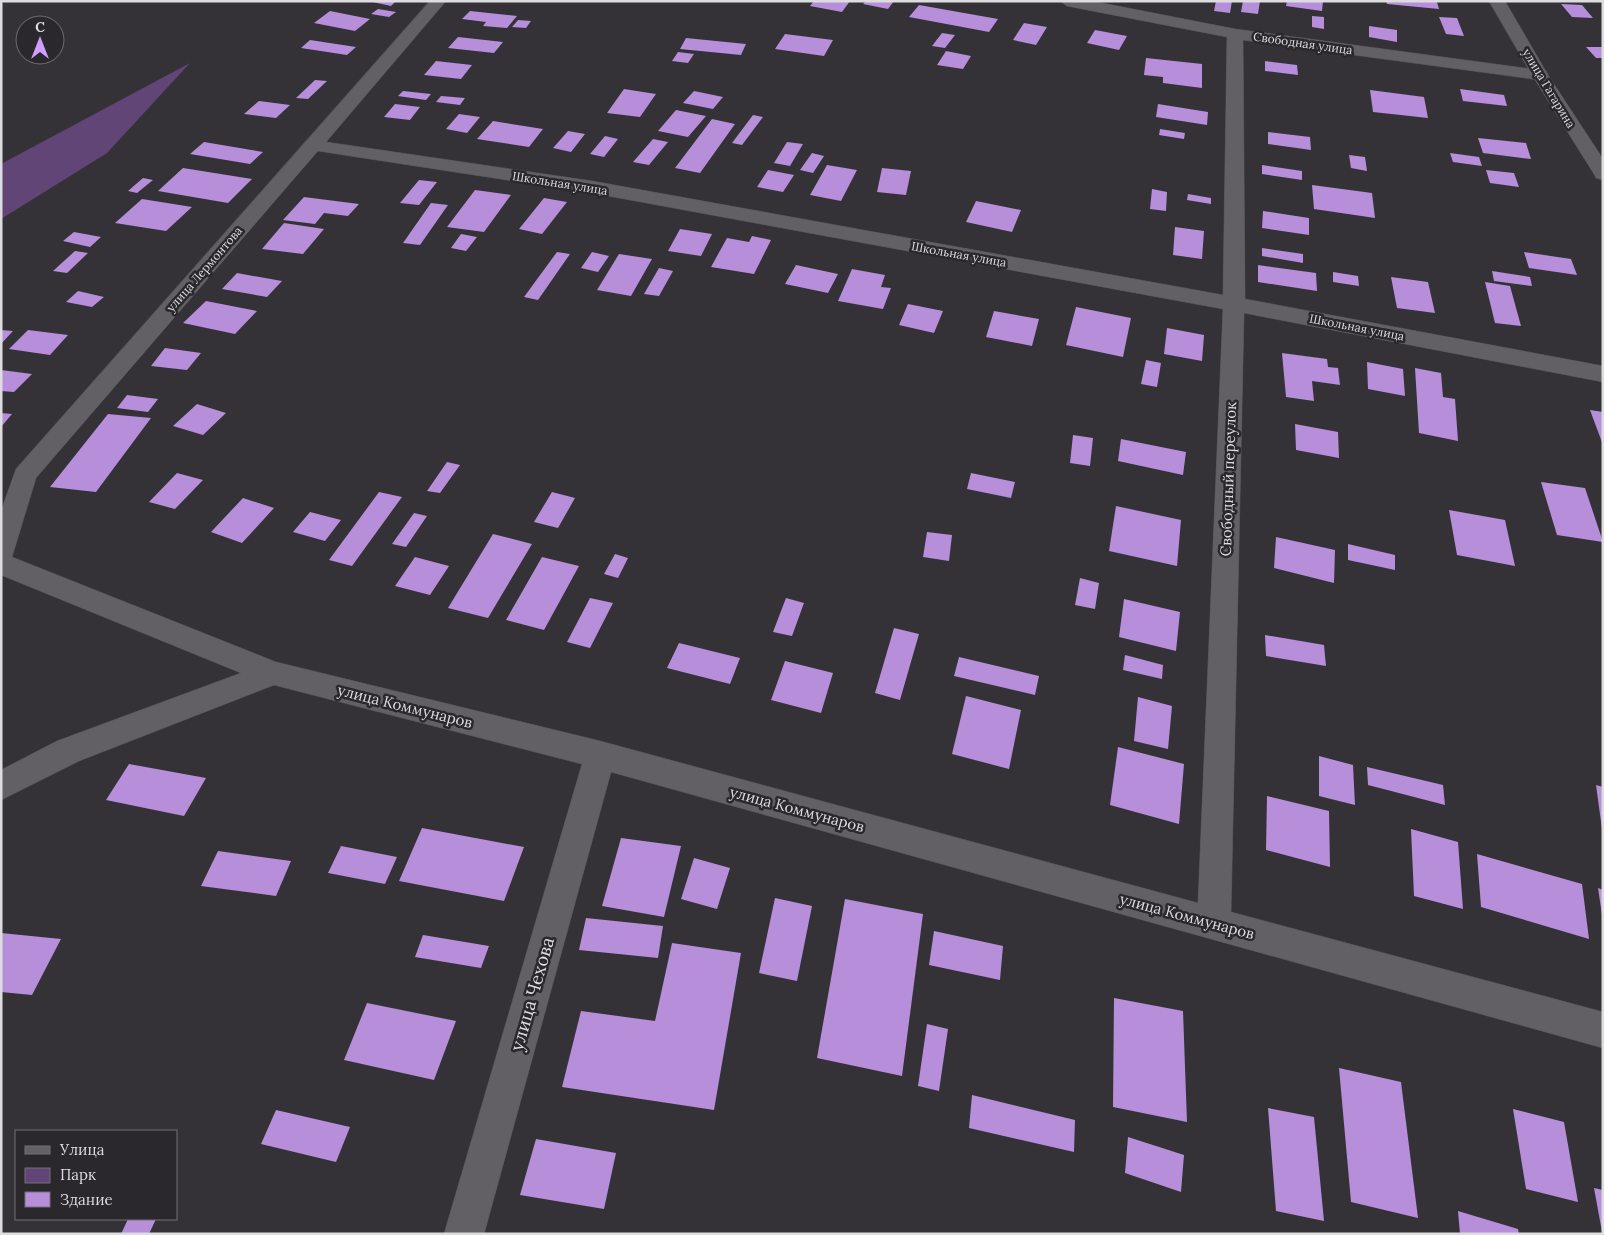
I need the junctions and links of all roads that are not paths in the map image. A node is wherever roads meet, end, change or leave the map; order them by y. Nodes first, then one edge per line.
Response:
1 (439, 1) edge
2 (1067, 1) edge
3 (1497, 1) edge
4 (1235, 34) junction
5 (1540, 76) junction
6 (313, 145) junction
7 (1603, 174) edge
8 (1234, 304) junction
9 (1603, 374) edge
10 (1, 554) edge
11 (1, 564) edge
12 (273, 673) junction
13 (600, 755) junction
14 (1, 786) edge
15 (1214, 923) junction
16 (1603, 1030) edge
17 (464, 1234) edge

1 - 6 street, улица Лермонтова
2 - 4 street, Свободная улица
3 - 5 street, улица Гагарина
4 - 5 street, Свободная улица
4 - 8 street, Свободный переулок
5 - 7 street, улица Гагарина
6 - 8 street, Школьная улица
6 - 10 street, улица Лермонтова
8 - 9 street, Школьная улица
8 - 15 street, Свободный переулок
11 - 12 street
12 - 13 street, улица Коммунаров
12 - 14 street
13 - 15 street, улица Коммунаров
13 - 17 street, улица Чехова
15 - 16 street, улица Коммунаров

